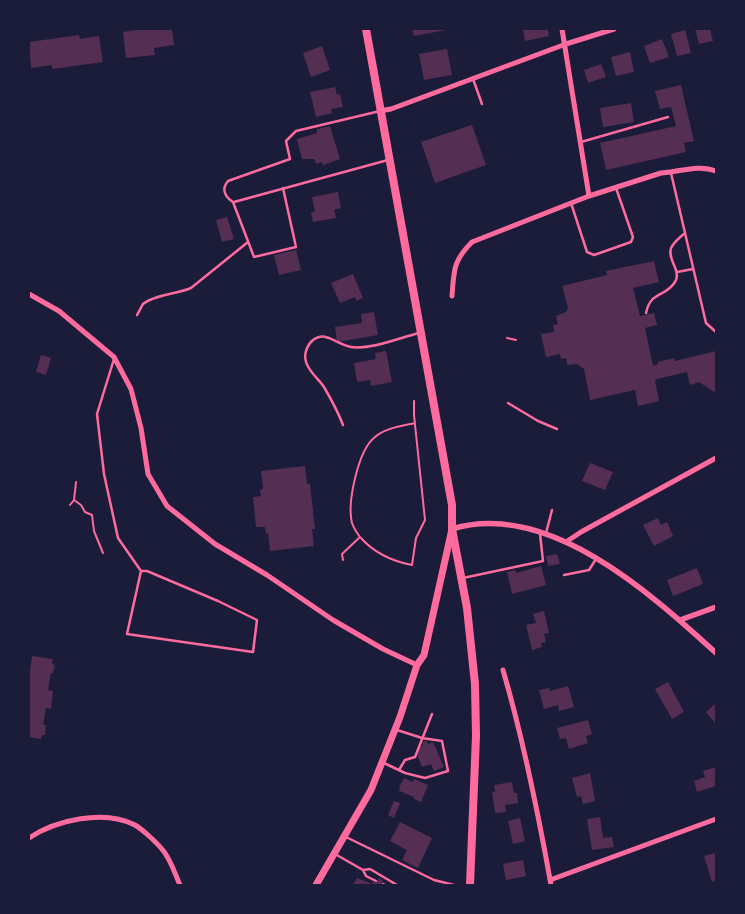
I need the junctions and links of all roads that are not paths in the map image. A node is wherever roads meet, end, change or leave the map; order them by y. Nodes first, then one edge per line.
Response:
1 (366, 29) edge
2 (562, 29) edge
3 (614, 29) edge
4 (566, 44) junction
5 (472, 79) junction
6 (482, 104) dead end
7 (380, 111) junction
8 (668, 117) dead end
9 (581, 142) junction
10 (389, 160) junction
11 (716, 171) edge
12 (671, 172) junction
13 (283, 188) junction
14 (616, 188) junction
15 (589, 196) junction
16 (234, 202) junction
17 (571, 203) junction
18 (685, 233) junction
19 (248, 242) junction
20 (693, 269) junction
21 (677, 272) junction
22 (29, 294) edge
23 (452, 296) dead end
24 (646, 313) dead end
25 (137, 315) dead end
26 (716, 332) edge
27 (420, 333) junction
28 (114, 357) junction
29 (508, 403) dead end
30 (343, 425) dead end
31 (558, 429) dead end
32 (716, 458) edge
33 (552, 510) dead end
34 (452, 528) junction
35 (539, 531) junction
36 (546, 533) junction
37 (566, 542) junction
38 (596, 559) junction
39 (142, 571) junction
40 (564, 575) dead end
41 (461, 578) junction
42 (716, 607) edge
43 (680, 620) junction
44 (716, 653) edge
45 (418, 665) junction
46 (502, 670) dead end
47 (432, 714) dead end
48 (396, 729) junction
49 (422, 738) junction
50 (382, 762) junction
51 (399, 770) junction
52 (716, 819) edge
53 (344, 837) junction
54 (29, 838) edge
55 (334, 853) junction
56 (363, 870) junction
57 (376, 881) dead end
58 (551, 882) edge
59 (180, 885) edge
60 (316, 885) edge
61 (398, 885) edge
62 (454, 885) edge
63 (470, 885) edge

1 - 7 highway
2 - 4 street
3 - 4 street
4 - 5 street
4 - 9 street
5 - 6 lane
5 - 7 street
7 - 10 highway
7 - 16 lane
8 - 9 lane
9 - 15 street
10 - 13 lane
10 - 27 highway
11 - 12 street
12 - 14 street
12 - 18 lane
13 - 16 lane
13 - 19 lane
14 - 15 street
14 - 17 lane
15 - 17 street
16 - 19 lane
17 - 23 street
18 - 20 lane
18 - 21 lane
19 - 25 lane
20 - 21 lane
20 - 26 lane
21 - 24 lane
22 - 28 street
27 - 30 lane
27 - 34 highway
28 - 39 lane
28 - 45 street
29 - 31 lane
32 - 37 street
33 - 36 lane
34 - 35 street
34 - 41 highway
34 - 45 main road
35 - 36 street
35 - 41 lane
36 - 37 street
37 - 38 street
38 - 40 lane
38 - 43 street
39 - 39 lane
41 - 63 highway
42 - 43 street
43 - 44 street
45 - 48 main road
46 - 58 street
47 - 49 lane
48 - 49 lane
48 - 50 main road
49 - 51 lane
49 - 51 lane
50 - 51 lane
50 - 53 main road
52 - 58 street
53 - 55 main road
53 - 62 lane
54 - 59 street
55 - 56 lane
55 - 60 main road
56 - 57 lane
56 - 61 lane

